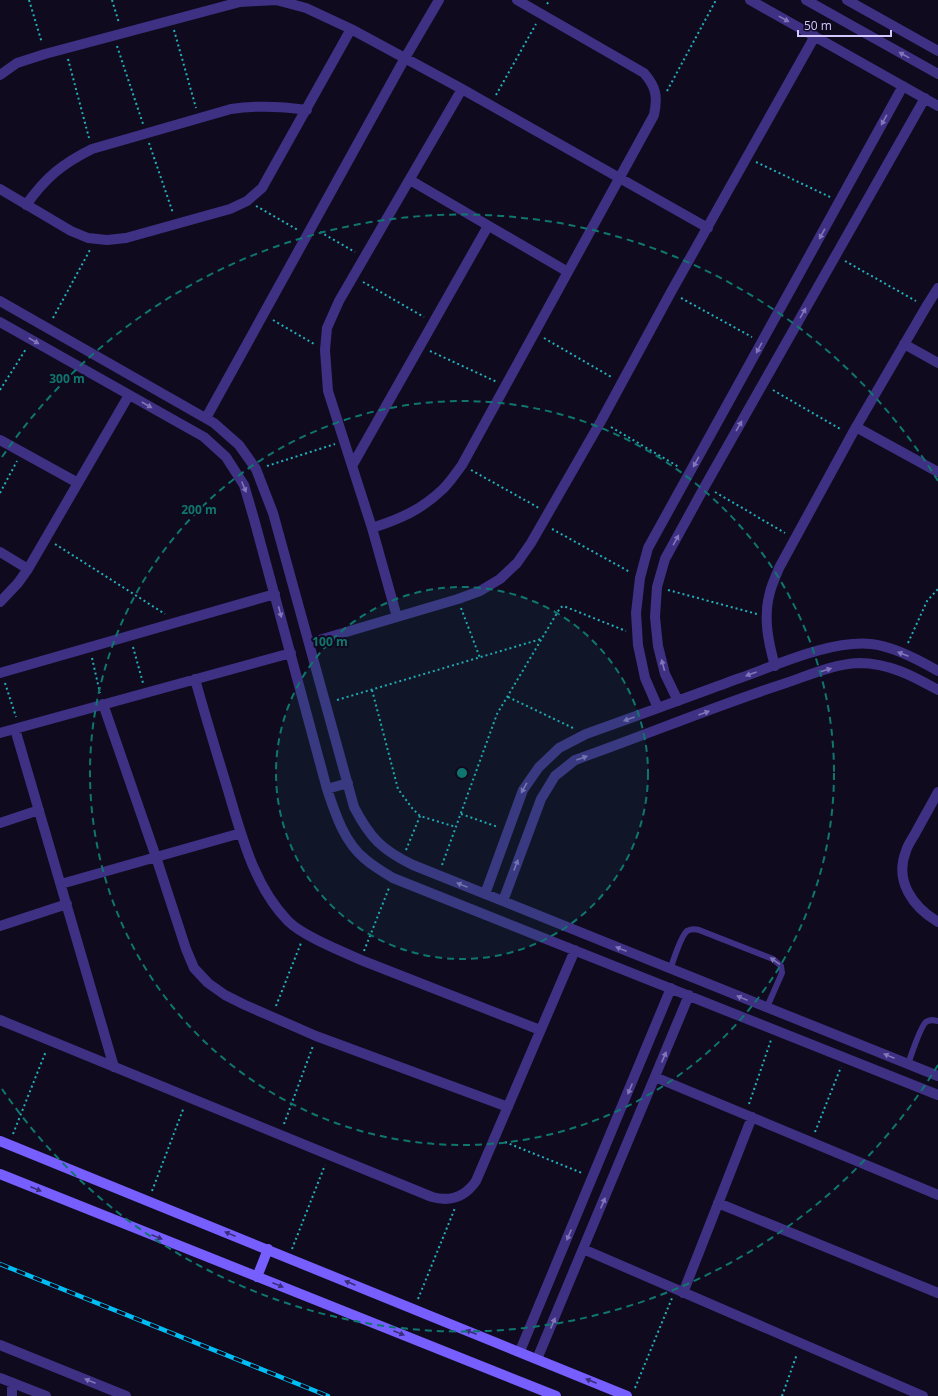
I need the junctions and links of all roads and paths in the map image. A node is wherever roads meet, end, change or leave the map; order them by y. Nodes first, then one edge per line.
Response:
1 (29, 0) edge
2 (112, 0) edge
3 (440, 0) edge
4 (517, 0) edge
5 (550, 0) edge
6 (716, 0) edge
7 (750, 0) edge
8 (806, 0) edge
9 (846, 0) edge
10 (542, 14) junction
11 (171, 21) junction
12 (351, 29) junction
13 (122, 34) junction
14 (815, 36) junction
15 (65, 49) junction
16 (938, 51) edge
17 (45, 54) junction
18 (405, 58) junction
19 (938, 74) edge
20 (0, 75) edge
21 (903, 86) junction
22 (462, 89) junction
23 (665, 94) dead end
24 (925, 98) junction
25 (491, 105) junction
26 (938, 106) edge
27 (306, 110) junction
28 (199, 119) junction
29 (92, 149) junction
30 (747, 159) junction
31 (620, 177) junction
32 (410, 180) junction
33 (0, 189) edge
34 (247, 201) junction
35 (840, 201) junction
36 (26, 205) junction
37 (488, 226) junction
38 (708, 228) junction
39 (310, 231) junction
40 (96, 238) junction
41 (836, 256) junction
42 (365, 257) junction
43 (568, 272) junction
44 (354, 277) junction
45 (938, 288) edge
46 (671, 292) junction
47 (0, 301) edge
48 (926, 307) junction
49 (264, 314) junction
50 (0, 322) edge
51 (433, 322) junction
52 (47, 328) junction
53 (535, 332) junction
54 (32, 340) junction
55 (762, 342) junction
56 (904, 344) junction
57 (420, 346) junction
58 (325, 350) junction
59 (938, 363) edge
60 (622, 383) junction
61 (763, 384) junction
62 (505, 386) junction
63 (0, 390) edge
64 (129, 395) junction
65 (206, 418) junction
66 (601, 421) junction
67 (854, 431) junction
68 (0, 440) edge
69 (344, 442) junction
70 (22, 452) junction
71 (462, 465) junction
72 (352, 466) junction
73 (256, 469) junction
74 (938, 472) edge
75 (690, 473) junction
76 (78, 483) junction
77 (705, 486) junction
78 (0, 493) edge
79 (549, 513) junction
80 (543, 523) junction
81 (372, 528) junction
82 (46, 538) junction
83 (794, 538) junction
84 (0, 552) edge
85 (28, 569) junction
86 (640, 578) junction
87 (657, 587) junction
88 (938, 589) edge
89 (275, 594) junction
90 (458, 599) junction
91 (0, 602) edge
92 (766, 616) junction
93 (397, 617) junction
94 (178, 622) junction
95 (131, 636) junction
96 (638, 636) junction
97 (542, 639) junction
98 (309, 643) junction
99 (89, 648) junction
100 (291, 653) junction
101 (903, 653) junction
102 (480, 658) junction
103 (775, 666) junction
104 (938, 671) edge
105 (1, 673) edge
106 (194, 679) junction
107 (372, 690) junction
108 (938, 690) edge
109 (145, 693) junction
110 (508, 697) junction
111 (678, 701) junction
112 (103, 704) junction
113 (326, 704) junction
114 (658, 708) junction
115 (17, 728) junction
116 (0, 733) edge
117 (586, 734) junction
118 (348, 783) junction
119 (328, 789) junction
120 (936, 798) edge
121 (39, 810) junction
122 (461, 814) junction
123 (420, 816) junction
124 (0, 823) edge
125 (456, 828) junction
126 (508, 831) junction
127 (241, 833) junction
128 (156, 857) junction
129 (402, 860) junction
130 (439, 876) junction
131 (393, 878) junction
132 (61, 884) junction
133 (485, 894) junction
134 (502, 901) junction
135 (67, 904) junction
136 (938, 922) edge
137 (0, 926) edge
138 (305, 933) junction
139 (575, 950) junction
140 (361, 960) junction
141 (670, 969) junction
142 (671, 988) junction
143 (689, 996) junction
144 (767, 1007) junction
145 (272, 1017) junction
146 (0, 1020) edge
147 (938, 1021) edge
148 (540, 1030) junction
149 (775, 1030) junction
150 (316, 1036) junction
151 (50, 1040) junction
152 (844, 1057) junction
153 (908, 1064) junction
154 (114, 1067) junction
155 (938, 1076) edge
156 (655, 1077) junction
157 (938, 1095) edge
158 (188, 1097) junction
159 (508, 1107) junction
160 (748, 1116) junction
161 (280, 1135) junction
162 (495, 1138) junction
163 (4, 1142) edge
164 (811, 1142) junction
165 (329, 1155) junction
166 (0, 1174) edge
167 (593, 1177) junction
168 (938, 1195) edge
169 (460, 1196) junction
170 (148, 1200) junction
171 (718, 1203) junction
172 (268, 1249) junction
173 (583, 1249) junction
174 (288, 1258) junction
175 (257, 1277) junction
176 (680, 1291) junction
177 (938, 1293) edge
178 (414, 1310) junction
179 (801, 1344) junction
180 (0, 1345) edge
181 (520, 1351) junction
182 (537, 1359) junction
183 (0, 1378) edge
184 (12, 1382) junction
185 (631, 1392) edge
186 (12, 1396) edge
187 (46, 1396) edge
188 (126, 1396) edge
189 (556, 1396) edge
190 (782, 1396) edge
191 (923, 1396) edge

1 - 17 path
2 - 13 path
3 - 18 street
4 - 10 street
5 - 10 path
6 - 23 path
7 -> 14 street
19 -> 8 street
9 - 16 street
10 - 25 path
10 - 31 street
11 - 12 street
11 - 13 street
11 - 28 path
12 - 18 street
12 - 27 street
13 - 15 street
14 - 21 street
14 - 30 street
15 - 17 street
15 - 29 path
17 - 20 street
18 - 22 street
18 - 39 street
21 - 24 street
21 -> 35 street
22 - 25 street
22 - 32 street
24 - 26 street
24 - 41 street
25 - 31 street
27 - 28 street
27 - 34 street
28 - 29 street
29 - 36 street
30 - 35 path
30 - 38 street
31 - 38 street
31 - 43 street
32 - 37 street
32 - 42 street
33 - 36 street
34 - 39 path
34 - 40 street
35 -> 55 street
36 - 40 street
37 - 43 street
37 - 51 street
38 - 46 street
39 - 42 path
39 - 49 street
40 - 52 path
41 - 48 path
61 -> 41 street
42 - 44 street
43 - 53 street
44 - 51 path
44 - 58 street
45 - 48 street
46 - 55 path
46 - 60 street
47 - 52 street
48 - 56 street
49 - 58 path
49 - 65 street
50 - 54 street
51 - 57 street
52 - 65 street
53 - 60 path
53 - 62 street
54 - 63 path
54 -> 64 street
55 -> 75 street
56 - 59 street
56 - 67 street
57 - 62 path
57 - 72 street
58 - 69 street
60 - 66 street
61 - 67 path
77 -> 61 street
62 - 71 street
64 - 76 street
64 -> 89 street
65 - 73 street
66 - 75 path
66 - 79 street
67 - 74 street
67 - 83 street
68 - 70 street
69 - 72 street
69 - 73 path
70 - 76 street
70 - 78 path
71 - 79 path
71 - 81 street
72 - 81 street
73 - 98 street
75 - 86 street
76 - 82 street
77 - 83 path
87 -> 77 street
79 - 80 street
80 - 86 path
80 - 90 street
81 - 93 street
82 - 85 street
82 - 94 path
83 - 92 street
84 - 85 street
85 - 91 street
86 - 96 street
87 - 92 path
111 -> 87 street
88 - 101 path
89 - 94 street
89 -> 100 street
90 - 93 street
90 - 102 path
92 - 103 street
93 - 98 street
94 - 95 street
95 - 99 street
95 - 109 path
96 - 97 path
96 - 114 street
97 - 102 path
97 - 110 path
98 - 113 street
99 - 105 street
99 - 112 path
100 - 106 street
100 - 119 street
101 - 103 street
104 -> 101 street
102 - 107 path
103 -> 111 street
105 - 115 path
106 - 109 street
106 - 127 street
107 - 113 path
107 - 123 path
134 -> 108 street
109 - 112 street
110 - 117 path
110 - 122 path
111 - 114 street
112 - 115 street
112 - 128 street
113 - 118 street
114 -> 117 street
115 - 116 street
115 - 121 street
117 -> 126 street
118 - 119 street
118 - 129 street
119 - 131 street
120 - 136 street
121 - 124 street
121 - 132 street
122 - 125 path
122 - 126 path
123 - 125 path
123 - 129 path
125 - 130 path
126 - 133 street
127 - 128 street
127 - 138 street
128 - 132 street
128 - 145 street
129 - 130 street
133 -> 130 street
131 - 139 street
131 - 140 path
132 - 135 street
133 - 134 street
141 -> 134 street
135 - 137 street
135 - 154 street
138 - 140 street
138 - 145 path
139 - 142 street
139 - 148 street
140 - 148 street
144 -> 141 street
144 -> 141 lane
142 - 143 street
142 -> 167 street
143 - 149 street
156 -> 143 street
153 -> 144 street
145 - 150 street
146 - 151 street
147 - 153 lane
148 - 159 street
149 - 152 street
149 - 160 path
150 - 159 street
150 - 161 path
151 - 154 street
151 - 163 path
152 - 157 street
152 - 164 path
153 - 155 street
154 - 158 street
156 - 160 street
173 -> 156 street
158 - 161 street
158 - 170 path
159 - 162 street
160 - 164 street
160 - 171 street
161 - 165 street
162 - 167 path
162 - 169 street
163 - 170 street
164 - 168 street
165 - 169 street
165 - 174 path
166 -> 175 street
167 -> 181 street
169 - 178 path
172 -> 170 street
171 - 176 street
171 - 177 street
172 - 174 street
172 - 175 street
173 - 176 street
182 -> 173 street
178 -> 174 street
175 -> 189 street
176 - 179 street
176 - 185 path
181 -> 178 street
179 - 190 path
179 - 191 street
188 -> 180 street
181 - 182 street
185 -> 182 street
183 - 184 street
184 - 186 street
184 - 187 street

